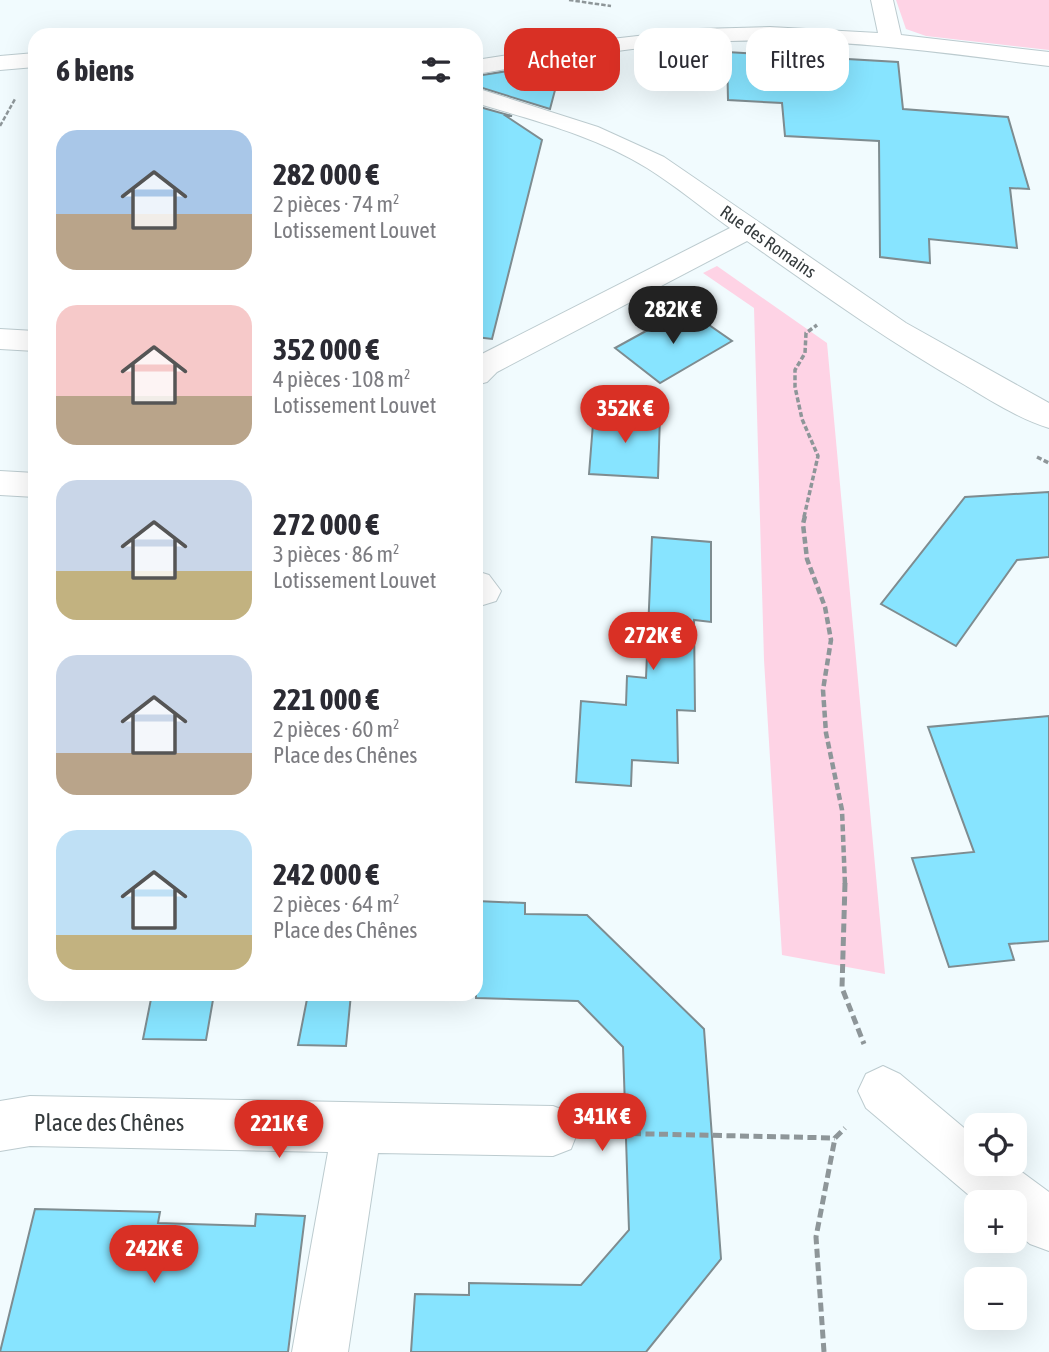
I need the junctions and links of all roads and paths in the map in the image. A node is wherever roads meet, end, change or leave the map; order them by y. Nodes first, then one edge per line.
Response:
1 (569, 0) edge
2 (882, 0) edge
3 (621, 7) dead end
4 (891, 40) junction
5 (1049, 59) edge
6 (28, 61) edge
7 (0, 63) edge
8 (483, 65) edge
9 (483, 97) edge
10 (749, 229) junction
11 (818, 324) dead end
12 (0, 339) edge
13 (28, 341) edge
14 (483, 368) edge
15 (1049, 417) edge
16 (0, 483) edge
17 (28, 485) edge
18 (883, 1091) junction
19 (0, 1126) edge
20 (357, 1127) junction
21 (553, 1131) joint
22 (835, 1138) junction
23 (1049, 1225) edge
24 (320, 1352) edge
25 (824, 1352) edge

1 - 3 path
2 - 4 street
4 - 5 street
4 - 8 street
6 - 7 street
9 - 10 street, Rue des Romains
10 - 14 street
10 - 15 street, Rue des Romains
11 - 18 path
12 - 13 street
16 - 17 street
18 - 22 path
18 - 23 street
19 - 20 street, Place des Chênes
20 - 21 street, Place des Chênes
20 - 24 street
21 - 22 path
22 - 25 path

